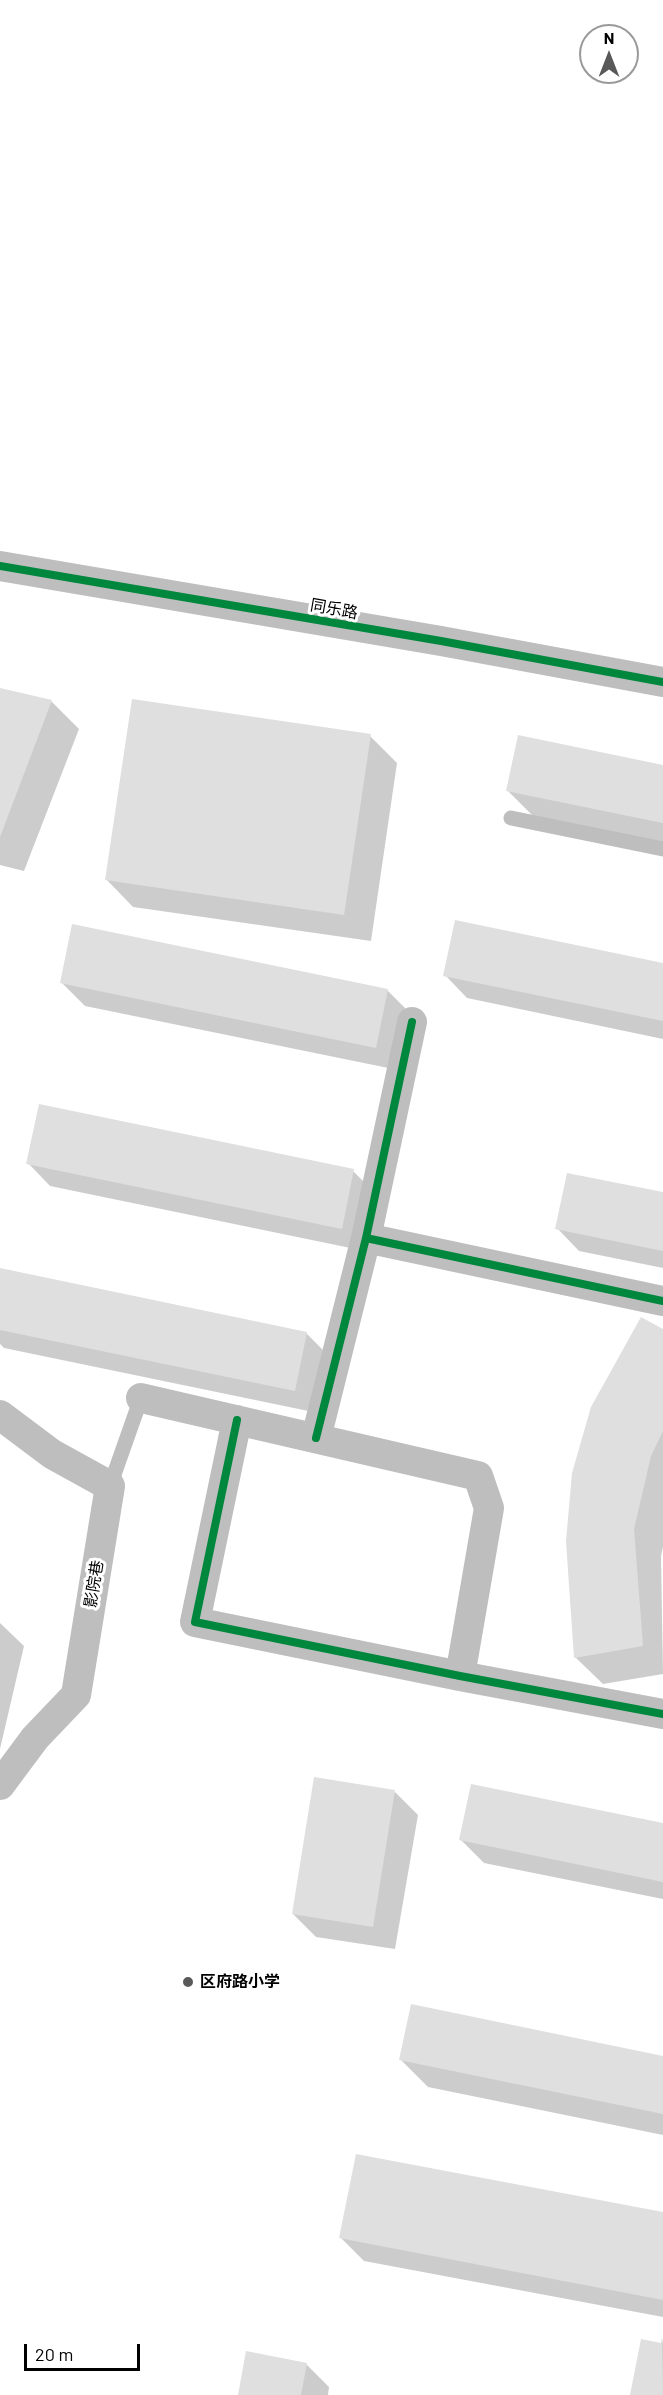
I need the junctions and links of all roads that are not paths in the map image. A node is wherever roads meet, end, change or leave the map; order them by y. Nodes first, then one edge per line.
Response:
1 (0, 566) edge
2 (663, 682) edge
3 (511, 818) dead end
4 (663, 849) edge
5 (412, 1022) dead end
6 (366, 1238) junction
7 (663, 1301) edge
8 (141, 1398) joint
9 (0, 1415) edge
10 (237, 1420) junction
11 (316, 1438) junction
12 (110, 1486) junction
13 (460, 1676) junction
14 (663, 1714) edge
15 (0, 1785) edge

1 - 2 street, 同乐路
3 - 4 lane
5 - 6 street
6 - 7 street
6 - 11 street
8 - 10 street
8 - 12 lane
9 - 12 street
10 - 11 street
10 - 13 street
11 - 13 street
12 - 15 street, 影院巷
13 - 14 street

